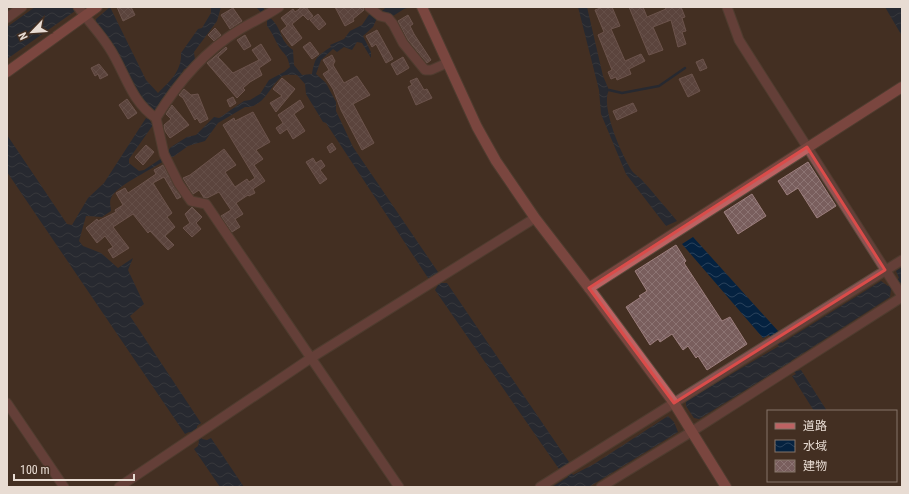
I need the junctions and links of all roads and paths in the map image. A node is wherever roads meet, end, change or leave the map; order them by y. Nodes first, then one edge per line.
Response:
1 (22, 7) edge
2 (78, 7) edge
3 (96, 7) edge
4 (279, 7) edge
5 (422, 7) edge
6 (727, 7) edge
7 (375, 12) edge
8 (84, 16) junction
9 (7, 18) edge
10 (447, 63) junction
11 (7, 72) edge
12 (902, 87) edge
13 (153, 116) junction
14 (807, 147) junction
15 (535, 218) junction
16 (902, 260) edge
17 (885, 270) junction
18 (589, 288) junction
19 (902, 296) edge
20 (311, 358) junction
21 (7, 403) edge
22 (674, 403) junction
23 (691, 432) junction
24 (64, 487) edge
25 (120, 487) edge
26 (399, 487) edge
27 (540, 487) edge
28 (601, 487) edge
29 (726, 487) edge

1 - 9 street
2 - 8 street
3 - 8 street
4 - 13 street
5 - 10 street
6 - 14 street
7 - 10 street
8 - 11 street
8 - 13 street
10 - 15 street
12 - 14 street
13 - 20 street
14 - 17 street
14 - 18 street
15 - 18 street
15 - 20 street
16 - 17 street
17 - 19 street
17 - 22 street
18 - 22 street
19 - 23 street
20 - 25 street
20 - 26 street
21 - 24 street
22 - 23 street
22 - 27 street
23 - 28 street
23 - 29 street

